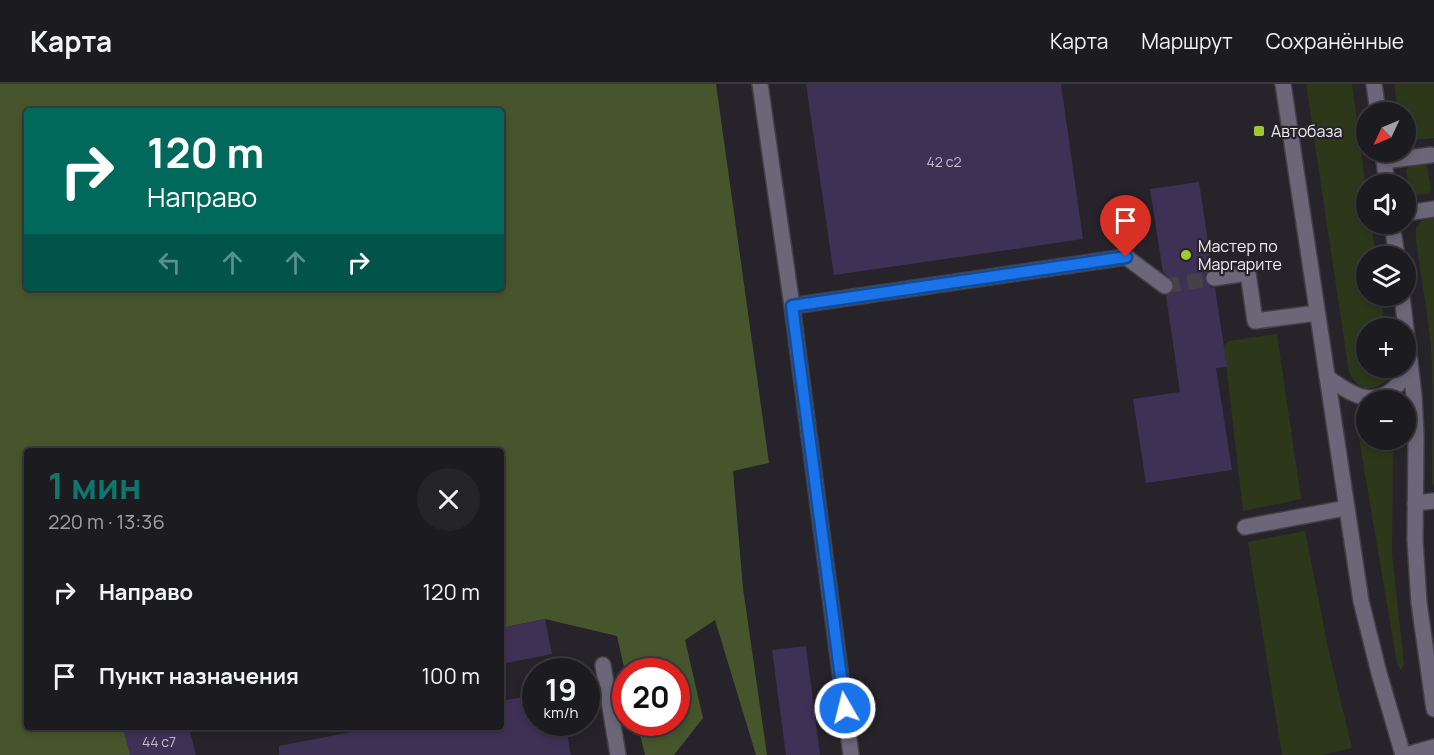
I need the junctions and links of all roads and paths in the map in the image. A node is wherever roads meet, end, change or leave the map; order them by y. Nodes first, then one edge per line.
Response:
1 (760, 84) edge
2 (1283, 84) edge
3 (1374, 84) edge
4 (1377, 102) edge
5 (1416, 156) edge
6 (1431, 156) dead end
7 (1434, 209) edge
8 (1416, 212) edge
9 (1214, 278) tunnel mouth
10 (1165, 286) dead end
11 (792, 306) junction
12 (1317, 313) junction
13 (1327, 376) junction
14 (1402, 378) edge
15 (1411, 378) edge
16 (1434, 501) edge
17 (1415, 503) junction
18 (1346, 508) junction
19 (1245, 527) dead end
20 (603, 665) dead end
21 (1434, 709) edge
22 (1434, 747) edge
23 (618, 755) edge
24 (851, 755) edge
25 (1405, 755) edge

1 - 11 street
2 - 12 street
3 - 4 street
5 - 6 street
7 - 8 street
9 - 12 street
10 - 11 street
11 - 24 street
12 - 13 street
13 - 14 street
13 - 18 street
15 - 17 street
16 - 17 street
17 - 21 street
18 - 19 street
18 - 25 street
20 - 23 street
22 - 25 street

